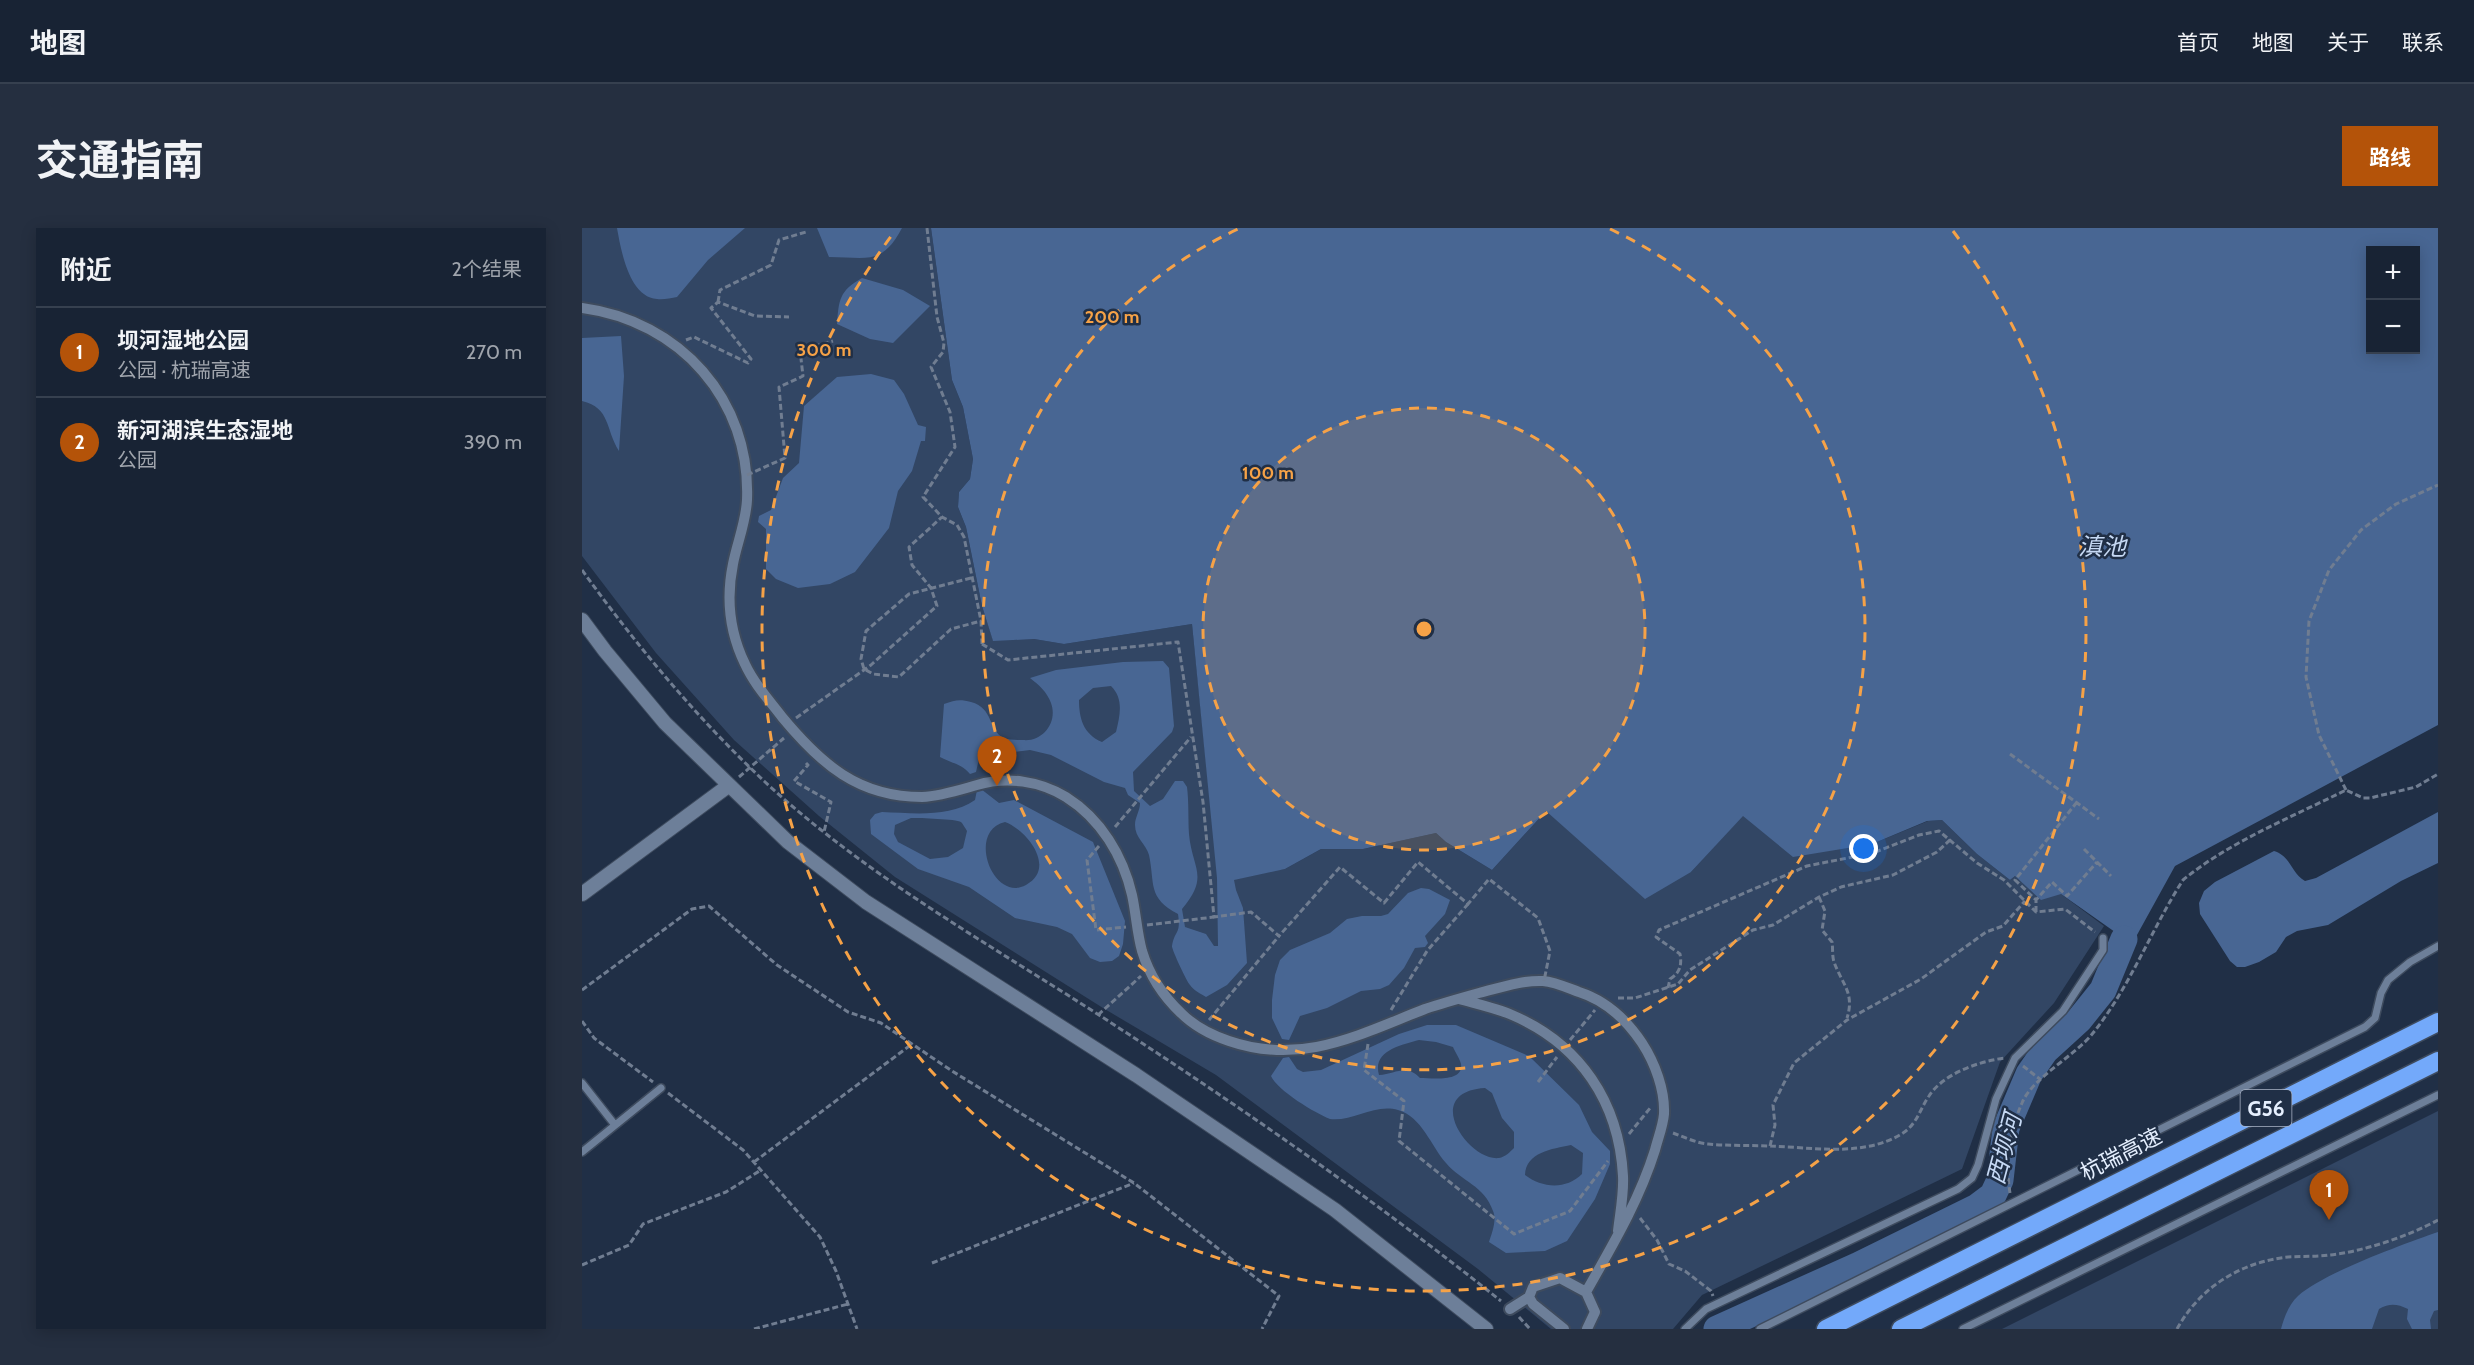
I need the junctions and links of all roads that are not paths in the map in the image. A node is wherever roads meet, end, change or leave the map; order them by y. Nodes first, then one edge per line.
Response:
1 (582, 308) edge
2 (582, 620) edge
3 (728, 786) junction
4 (582, 894) edge
5 (2103, 938) road end
6 (2438, 946) edge
7 (1459, 999) junction
8 (2438, 1022) edge
9 (2438, 1061) edge
10 (582, 1083) edge
11 (661, 1088) road end
12 (2438, 1095) edge
13 (615, 1125) junction
14 (582, 1152) edge
15 (1617, 1237) junction
16 (1586, 1292) junction
17 (1529, 1297) junction
18 (1510, 1309) road end
19 (1486, 1329) edge
20 (1564, 1329) edge
21 (1587, 1329) edge
22 (1685, 1329) edge
23 (1760, 1329) edge
24 (1826, 1329) edge
25 (1901, 1329) edge
26 (1963, 1329) edge

1 - 7 street
2 - 3 street
3 - 4 street
3 - 19 street
5 - 22 lane
6 - 23 lane
7 - 15 street
7 - 15 street
8 - 24 highway, 杭瑞高速 / G56
9 - 25 highway, G56
10 - 13 lane
11 - 13 lane
12 - 26 lane
13 - 14 lane
15 - 16 street
16 - 17 street
16 - 21 street
17 - 18 street
17 - 20 street

